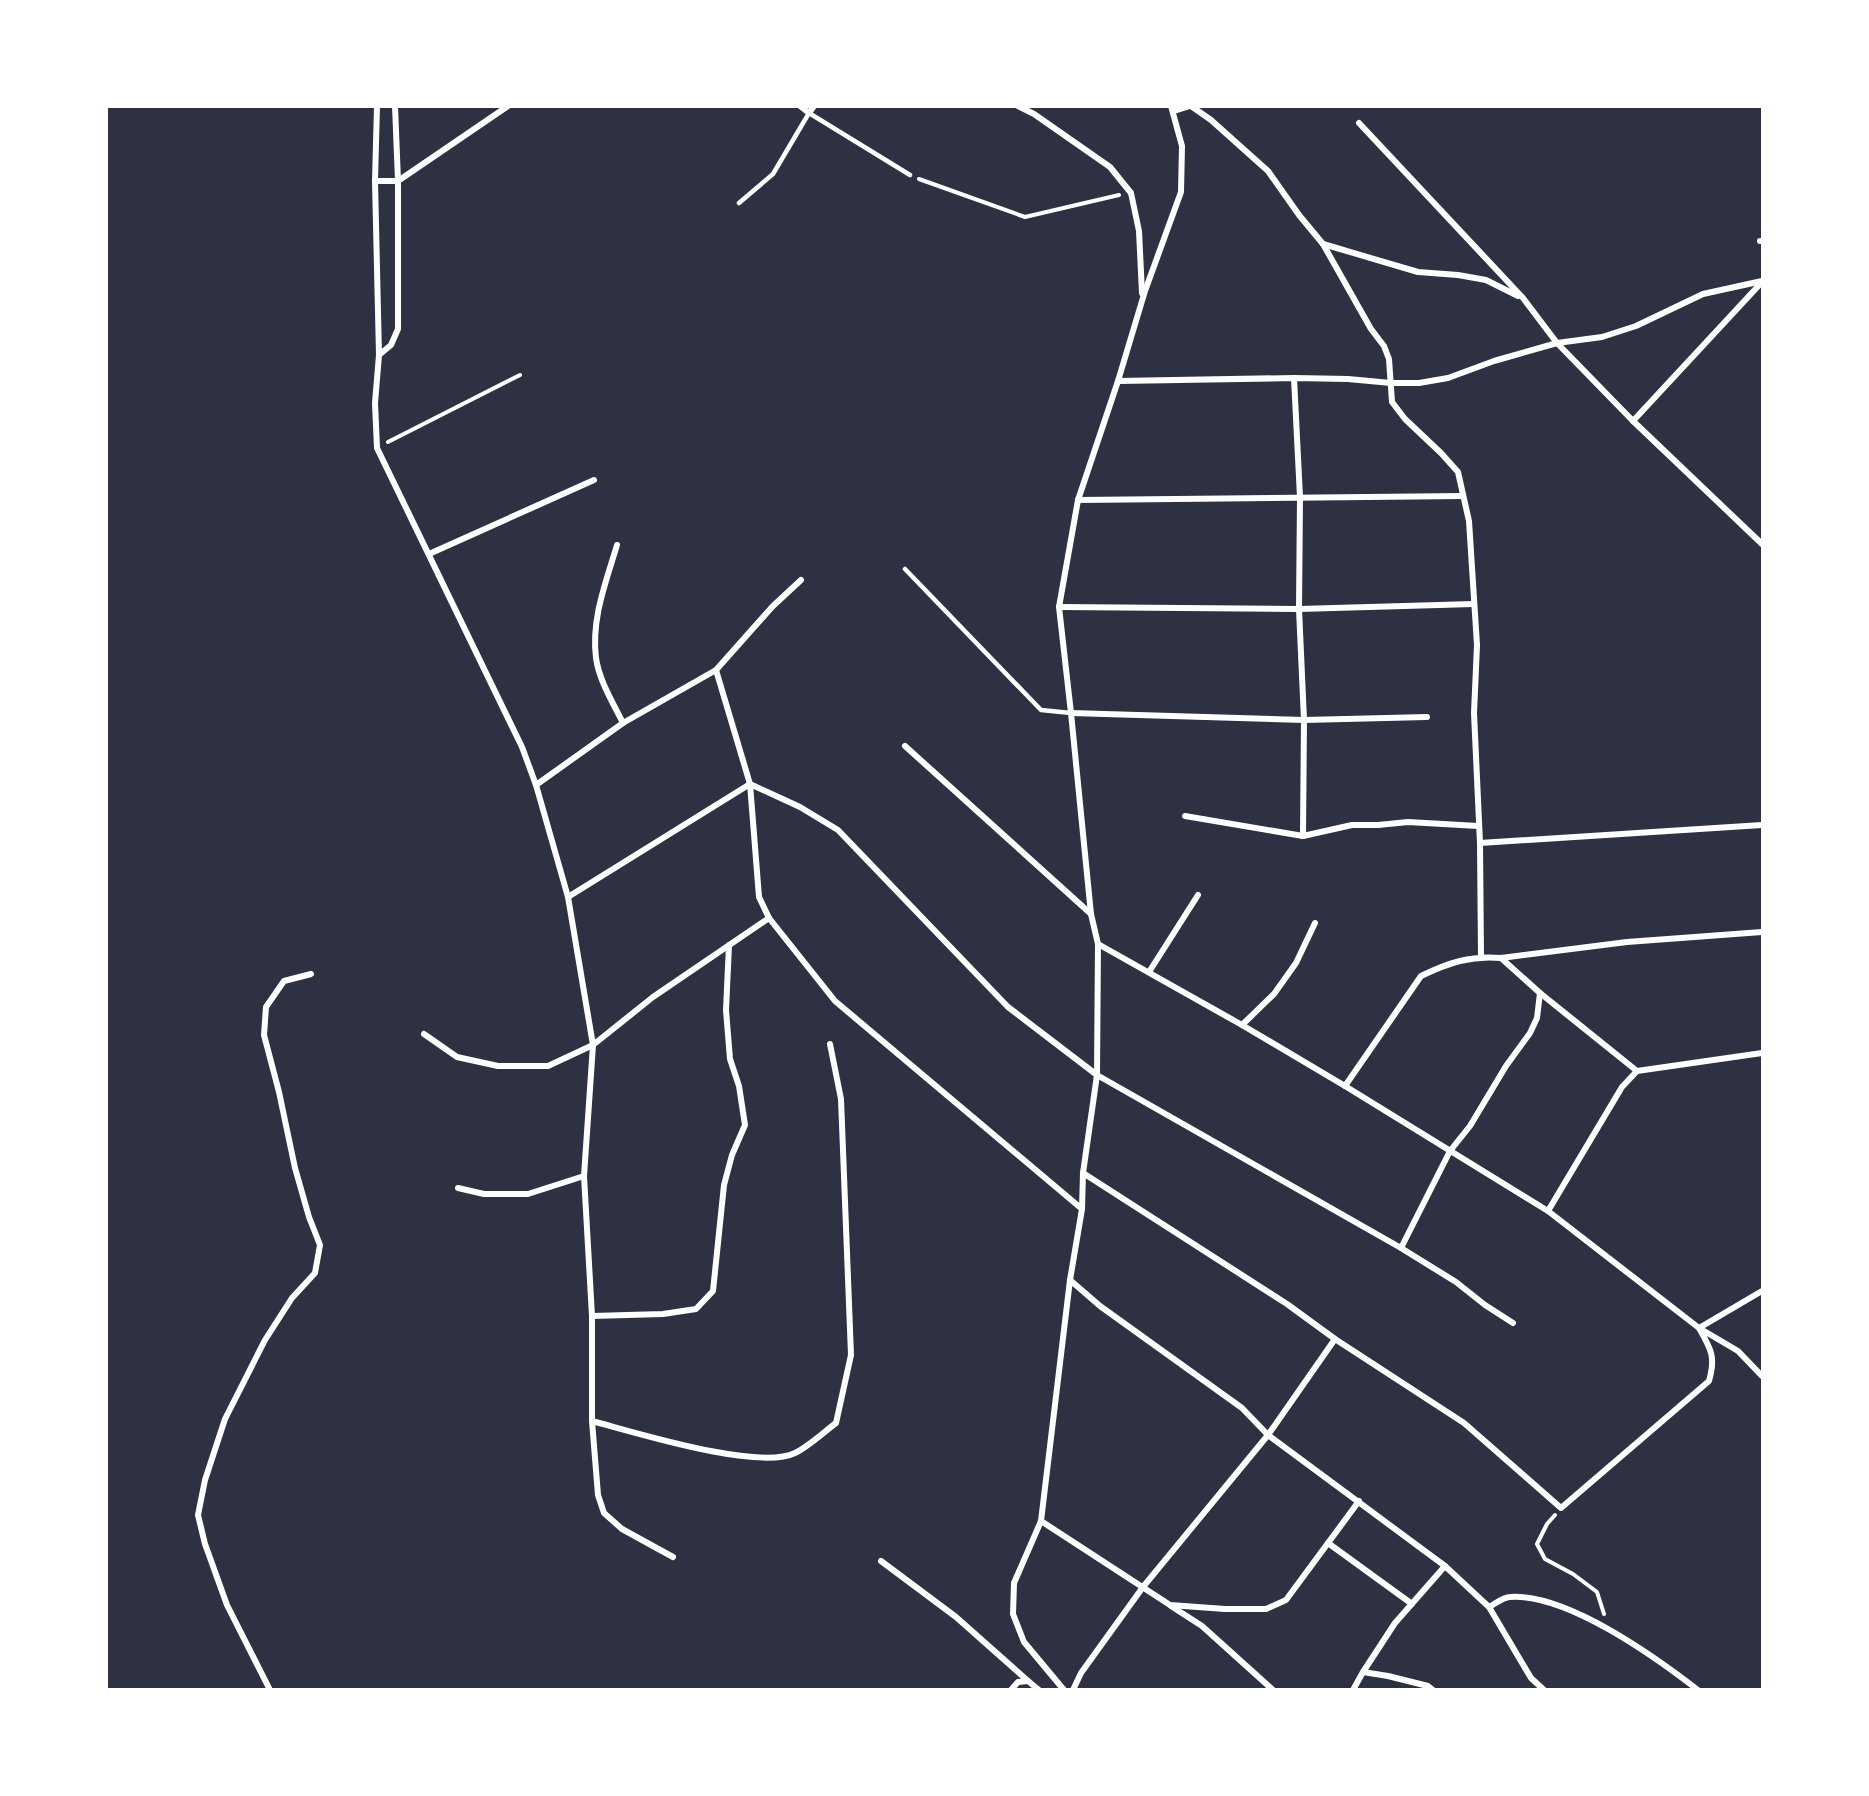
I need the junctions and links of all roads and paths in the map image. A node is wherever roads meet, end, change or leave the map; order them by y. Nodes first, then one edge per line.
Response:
1 (377, 106) edge
2 (395, 106) edge
3 (508, 106) edge
4 (800, 106) edge
5 (814, 106) edge
6 (1018, 106) edge
7 (1191, 106) edge
8 (1172, 109) edge
9 (809, 113) junction
10 (1359, 123) dead end
11 (910, 175) joint
12 (375, 181) junction
13 (398, 181) junction
14 (1131, 193) junction
15 (739, 203) dead end
16 (1323, 244) junction
17 (1762, 281) edge
18 (1523, 298) junction
19 (1142, 299) junction
20 (1557, 343) junction
21 (379, 355) junction
22 (520, 375) dead end
23 (1294, 378) junction
24 (1118, 381) junction
25 (1390, 384) junction
26 (1633, 421) junction
27 (377, 448) junction
28 (594, 480) dead end
29 (1463, 495) junction
30 (1300, 497) junction
31 (1078, 500) junction
32 (1762, 544) edge
33 (617, 545) dead end
34 (429, 554) junction
35 (905, 569) dead end
36 (801, 580) dead end
37 (1474, 604) junction
38 (1059, 608) junction
39 (1299, 609) junction
40 (716, 669) junction
41 (1071, 713) junction
42 (1427, 717) dead end
43 (1304, 720) junction
44 (623, 723) junction
45 (905, 746) dead end
46 (750, 784) junction
47 (536, 785) junction
48 (1185, 816) dead end
49 (1762, 825) edge
50 (1478, 826) junction
51 (1304, 836) junction
52 (1480, 843) junction
53 (1198, 895) dead end
54 (568, 897) junction
55 (1091, 914) junction
56 (769, 918) junction
57 (1315, 924) dead end
58 (1762, 932) edge
59 (1098, 944) junction
60 (729, 945) junction
61 (1481, 956) junction
62 (1501, 958) junction
63 (1149, 972) junction
64 (311, 974) dead end
65 (1540, 993) junction
66 (1242, 1025) junction
67 (424, 1034) dead end
68 (830, 1044) dead end
69 (593, 1045) junction
70 (1762, 1053) edge
71 (1637, 1071) junction
72 (1097, 1075) junction
73 (1345, 1086) junction
74 (1450, 1150) junction
75 (1083, 1173) junction
76 (584, 1176) junction
77 (458, 1188) dead end
78 (1082, 1209) junction
79 (1548, 1211) junction
80 (1401, 1248) junction
81 (1070, 1280) junction
82 (1762, 1291) edge
83 (592, 1316) junction
84 (1513, 1323) dead end
85 (1699, 1328) junction
86 (1335, 1340) junction
87 (1762, 1376) edge
88 (592, 1421) junction
89 (1268, 1435) junction
90 (1359, 1501) junction
91 (1561, 1508) junction
92 (1041, 1521) junction
93 (1328, 1543) junction
94 (674, 1557) dead end
95 (881, 1561) dead end
96 (1444, 1566) junction
97 (1143, 1587) junction
98 (1412, 1604) junction
99 (1170, 1605) junction
100 (1489, 1607) junction
101 (1609, 1630) junction
102 (1363, 1672) junction
103 (1028, 1681) junction
104 (270, 1689) edge
105 (1011, 1689) edge
106 (1038, 1689) edge
107 (1064, 1689) edge
108 (1073, 1689) edge
109 (1273, 1689) edge
110 (1353, 1689) edge
111 (1433, 1689) edge
112 (1544, 1689) edge
113 (1698, 1689) edge

1 - 12 street
2 - 13 street
3 - 13 street
4 - 9 street
5 - 9 street
6 - 14 street
7 - 8 street
7 - 16 street
8 - 19 street
9 - 11 lane
9 - 15 lane
10 - 18 street
11 - 14 path
12 - 13 street
12 - 21 street
13 - 21 street
14 - 19 street
16 - 18 street
16 - 25 street
17 - 20 street
17 - 26 street
18 - 20 street
19 - 24 street
20 - 25 street
20 - 26 street
21 - 27 street
22 - 27 path
23 - 24 street
23 - 25 street
23 - 30 street
24 - 31 street
25 - 29 street
26 - 32 street
27 - 34 street
28 - 34 street
29 - 30 street
29 - 37 street
30 - 31 street
30 - 39 street
31 - 38 street
33 - 44 street
34 - 47 street
35 - 41 lane
36 - 40 street
37 - 39 street
37 - 50 street
38 - 39 street
38 - 41 street
39 - 43 street
40 - 44 street
40 - 46 street
41 - 43 street
41 - 55 street
42 - 43 street
43 - 51 street
44 - 47 street
45 - 55 street
46 - 54 street
46 - 56 street
46 - 72 street
47 - 54 street
48 - 51 street
49 - 52 street
50 - 51 street
50 - 52 street
52 - 61 street
53 - 63 street
54 - 69 street
55 - 59 street
56 - 60 street
56 - 78 street
57 - 66 street
58 - 62 street
59 - 63 street
59 - 72 street
60 - 69 street
60 - 83 street
61 - 62 street
61 - 73 street
62 - 65 street
63 - 66 street
64 - 104 street
65 - 71 street
65 - 74 street
66 - 73 street
67 - 69 street
68 - 88 street
69 - 76 street
70 - 71 street
71 - 79 street
72 - 75 street
72 - 80 street
73 - 74 street
74 - 79 street
74 - 80 street
75 - 78 street
75 - 86 street
76 - 77 street
76 - 83 street
78 - 81 street
79 - 85 street
80 - 84 street
81 - 89 street
81 - 92 street
82 - 85 street
83 - 88 street
85 - 87 street
85 - 91 street
86 - 89 street
86 - 91 street
88 - 94 street
89 - 90 street
89 - 97 street
90 - 93 street
90 - 96 street
91 - 101 path
92 - 97 street
92 - 107 street
93 - 98 street
93 - 99 street
95 - 103 street
96 - 98 street
96 - 100 street
97 - 99 street
97 - 108 street
98 - 102 street
99 - 109 street
100 - 101 street
100 - 112 street
101 - 113 street
102 - 110 street
102 - 111 street
103 - 105 street
103 - 106 street

